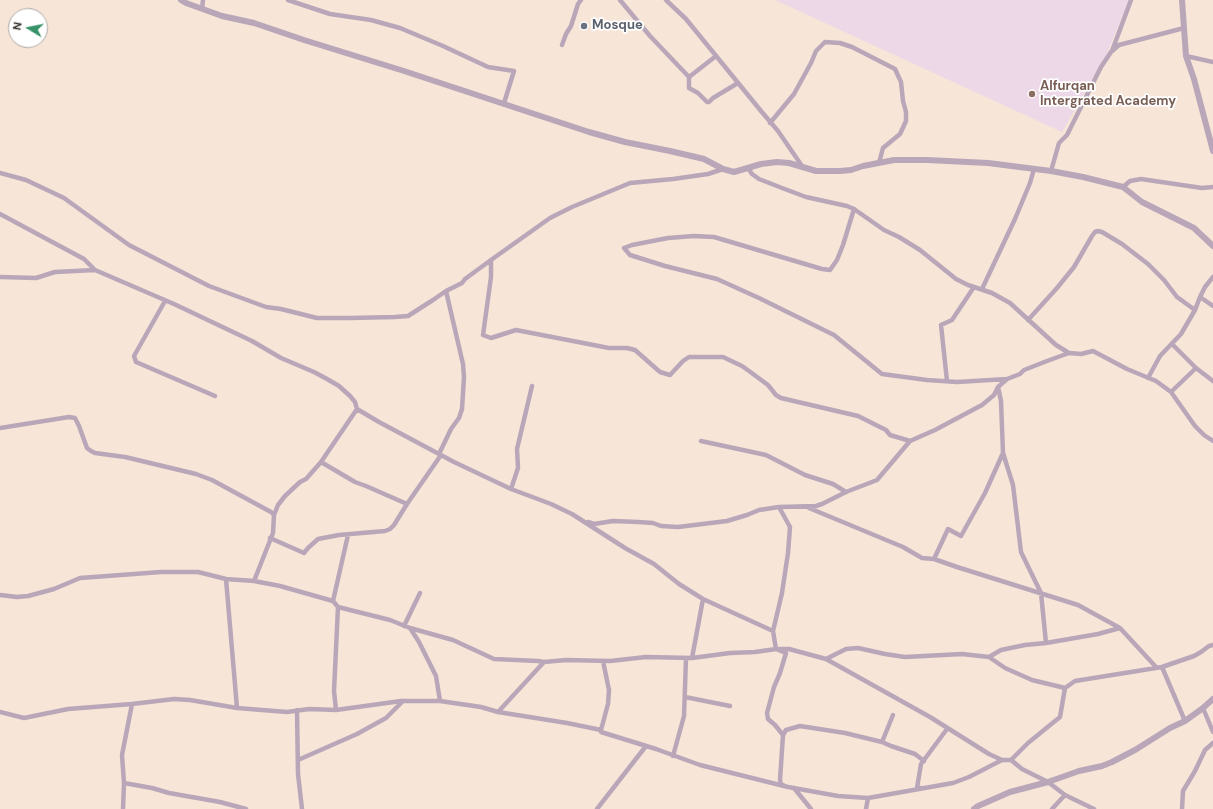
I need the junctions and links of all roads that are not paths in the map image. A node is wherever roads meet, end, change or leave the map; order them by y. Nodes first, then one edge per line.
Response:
1 (181, 0) edge
2 (203, 0) edge
3 (288, 0) edge
4 (573, 0) edge
5 (620, 0) edge
6 (666, 0) edge
7 (1131, 0) edge
8 (1182, 0) edge
9 (580, 2) edge
10 (202, 9) junction
11 (1184, 28) junction
12 (562, 45) dead end
13 (1111, 52) junction
14 (716, 56) junction
15 (1186, 56) junction
16 (1213, 62) edge
17 (688, 77) junction
18 (738, 83) junction
19 (504, 104) junction
20 (770, 123) junction
21 (1213, 151) edge
22 (880, 163) junction
23 (802, 166) junction
24 (748, 168) junction
25 (723, 169) junction
26 (1034, 169) junction
27 (1051, 171) junction
28 (0, 174) edge
29 (1123, 187) junction
30 (1213, 187) edge
31 (854, 209) junction
32 (0, 214) edge
33 (1213, 246) edge
34 (491, 260) junction
35 (95, 270) junction
36 (0, 277) edge
37 (1213, 277) edge
38 (974, 287) junction
39 (982, 289) junction
40 (446, 291) junction
41 (1200, 297) junction
42 (165, 301) junction
43 (1213, 306) edge
44 (1195, 310) junction
45 (1028, 320) junction
46 (1172, 344) junction
47 (1069, 353) junction
48 (1196, 368) junction
49 (1006, 378) junction
50 (1148, 378) junction
51 (947, 381) junction
52 (1213, 381) edge
53 (532, 386) dead end
54 (998, 387) junction
55 (1171, 392) junction
56 (215, 396) dead end
57 (357, 409) junction
58 (0, 428) edge
59 (702, 441) dead end
60 (910, 441) junction
61 (1213, 441) edge
62 (1004, 453) junction
63 (440, 454) junction
64 (321, 462) junction
65 (511, 489) junction
66 (846, 492) junction
67 (407, 504) junction
68 (806, 506) junction
69 (779, 507) junction
70 (274, 515) junction
71 (584, 521) junction
72 (348, 535) junction
73 (270, 538) junction
74 (934, 559) junction
75 (226, 579) junction
76 (254, 581) junction
77 (420, 593) dead end
78 (1041, 593) junction
79 (0, 595) edge
80 (704, 599) junction
81 (333, 601) junction
82 (338, 608) junction
83 (404, 626) junction
84 (410, 628) junction
85 (1120, 628) junction
86 (773, 631) junction
87 (1046, 643) junction
88 (1213, 645) edge
89 (776, 649) junction
90 (989, 656) junction
91 (686, 658) junction
92 (692, 658) junction
93 (826, 659) junction
94 (602, 661) junction
95 (544, 662) junction
96 (1162, 667) junction
97 (1156, 668) junction
98 (1065, 688) junction
99 (685, 697) junction
100 (1213, 699) edge
101 (440, 701) junction
102 (402, 702) junction
103 (132, 704) junction
104 (730, 706) dead end
105 (237, 708) junction
106 (1203, 708) junction
107 (297, 710) junction
108 (336, 710) junction
109 (0, 712) edge
110 (498, 712) junction
111 (893, 715) dead end
112 (1185, 721) junction
113 (947, 729) junction
114 (601, 730) junction
115 (1213, 732) edge
116 (783, 735) junction
117 (882, 742) junction
118 (1213, 743) edge
119 (646, 746) junction
120 (673, 756) junction
121 (298, 760) junction
122 (1002, 760) junction
123 (1011, 760) junction
124 (924, 761) junction
125 (1048, 782) junction
126 (124, 783) junction
127 (788, 787) junction
128 (794, 788) junction
129 (922, 789) junction
130 (1065, 795) junction
131 (868, 798) junction
132 (123, 809) edge
133 (246, 809) edge
134 (302, 809) edge
135 (597, 809) edge
136 (811, 809) edge
137 (866, 809) edge
138 (974, 809) edge
139 (1052, 809) edge
140 (1094, 809) edge
141 (1182, 809) edge

1 - 10 street
2 - 10 street
3 - 19 street
4 - 9 street
5 - 17 street
6 - 14 street
7 - 13 street
8 - 11 street
9 - 12 street
10 - 19 street
11 - 13 street
11 - 15 street
13 - 27 street
14 - 17 street
14 - 18 street
15 - 16 street
15 - 21 street
17 - 18 street
18 - 20 street
19 - 25 street
20 - 22 street
20 - 23 street
22 - 23 street
22 - 26 street
23 - 24 street
24 - 25 street
24 - 31 street
25 - 34 street
26 - 27 street
26 - 39 street
27 - 29 street
28 - 40 street
29 - 30 street
29 - 33 street
31 - 38 street
31 - 51 street
32 - 35 street
34 - 40 street
34 - 60 street
35 - 36 street
35 - 42 street
37 - 41 street
38 - 39 street
38 - 51 street
39 - 45 street
40 - 63 street
41 - 43 street
41 - 44 street
42 - 56 street
42 - 57 street
44 - 45 street
44 - 46 street
45 - 47 street
46 - 48 street
46 - 50 street
47 - 49 street
47 - 50 street
48 - 52 street
48 - 55 street
49 - 51 street
49 - 54 street
50 - 55 street
53 - 65 street
54 - 60 street
54 - 62 street
55 - 61 street
57 - 63 street
57 - 64 street
58 - 70 street
59 - 66 street
60 - 66 street
62 - 74 street
62 - 78 street
63 - 65 street
63 - 67 street
64 - 67 street
64 - 70 street
65 - 71 street
66 - 68 street
67 - 72 street
68 - 69 street
68 - 74 street
69 - 71 street
69 - 86 street
70 - 73 street
71 - 80 street
72 - 73 street
72 - 81 street
73 - 76 street
74 - 78 street
75 - 76 street
75 - 79 street
75 - 105 street
76 - 81 street
77 - 83 street
78 - 85 street
78 - 87 street
80 - 86 street
80 - 92 street
81 - 82 street
82 - 83 street
82 - 108 street
83 - 84 street
84 - 95 street
84 - 101 street
85 - 87 street
85 - 97 street
86 - 89 street
87 - 90 street
88 - 96 street
89 - 92 street
89 - 93 street
89 - 116 street
90 - 93 street
90 - 98 street
91 - 92 street
91 - 94 street
91 - 99 street
93 - 113 street
94 - 95 street
94 - 114 street
95 - 110 street
96 - 97 street
96 - 112 street
97 - 98 street
98 - 123 street
99 - 104 street
99 - 120 street
100 - 106 street
101 - 102 street
101 - 110 street
102 - 108 street
102 - 121 street
103 - 105 street
103 - 109 street
103 - 126 street
105 - 107 street
106 - 112 street
106 - 115 street
107 - 108 street
107 - 121 street
110 - 114 street
111 - 117 street
112 - 125 street
113 - 122 street
113 - 124 street
114 - 119 street
116 - 117 street
116 - 127 street
117 - 124 street
118 - 141 street
119 - 120 street
119 - 135 street
120 - 127 street
121 - 134 street
122 - 123 street
122 - 129 street
123 - 125 street
124 - 129 street
125 - 130 street
125 - 138 street
126 - 132 street
126 - 133 street
127 - 128 street
128 - 131 street
128 - 136 street
129 - 131 street
130 - 139 street
130 - 140 street
131 - 137 street

